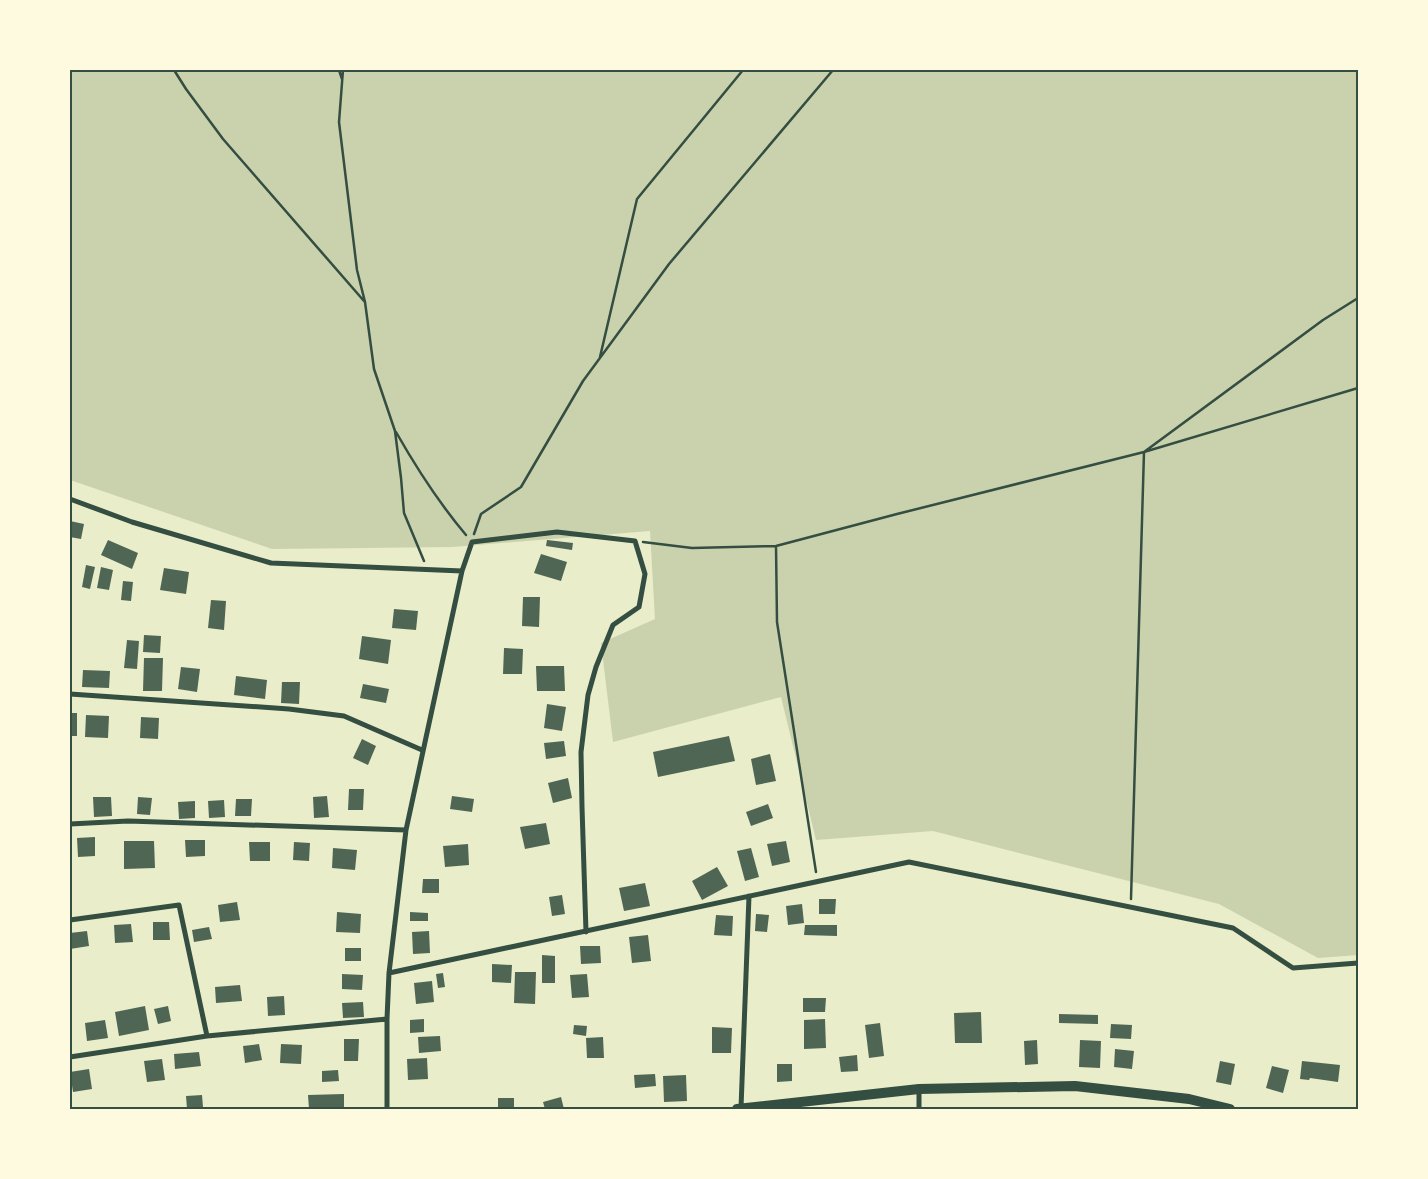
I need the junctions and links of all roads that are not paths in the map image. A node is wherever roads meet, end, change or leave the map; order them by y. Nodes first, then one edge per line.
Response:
1 (70, 499) edge
2 (462, 571) junction
3 (70, 694) edge
4 (422, 750) junction
5 (70, 824) edge
6 (406, 830) junction
7 (748, 896) junction
8 (70, 920) edge
9 (586, 932) junction
10 (1358, 963) edge
11 (388, 973) junction
12 (387, 1019) junction
13 (207, 1036) junction
14 (70, 1057) edge
15 (919, 1088) junction
16 (387, 1109) edge
17 (739, 1109) edge
18 (919, 1109) edge
19 (1230, 1109) edge

1 - 2 street
2 - 4 street
2 - 9 street
3 - 4 street
4 - 6 street
5 - 6 street
6 - 11 street
7 - 9 street
7 - 10 street
7 - 17 street
8 - 13 street
9 - 11 street
11 - 12 street
12 - 13 street
12 - 16 street
13 - 14 street
15 - 17 main road
15 - 18 street
15 - 19 main road

